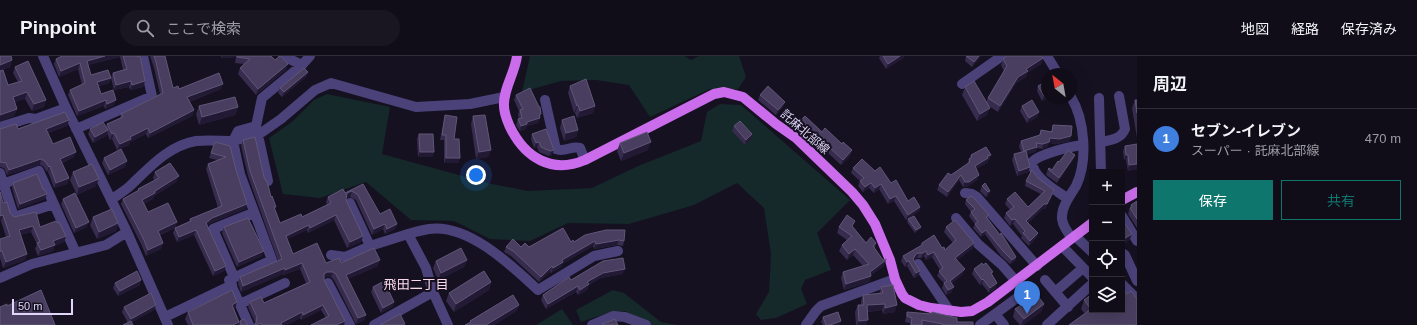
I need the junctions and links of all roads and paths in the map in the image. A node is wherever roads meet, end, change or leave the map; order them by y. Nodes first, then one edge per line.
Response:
1 (43, 56) edge
2 (143, 56) edge
3 (283, 56) edge
4 (310, 56) edge
5 (517, 56) edge
6 (1002, 56) edge
7 (1046, 56) edge
8 (302, 65) junction
9 (1054, 68) edge
10 (962, 84) dead end
11 (1119, 96) dead end
12 (504, 97) junction
13 (1099, 98) dead end
14 (544, 100) dead end
15 (1075, 104) edge
16 (66, 108) junction
17 (0, 127) edge
18 (76, 129) junction
19 (258, 135) junction
20 (233, 141) junction
21 (1101, 142) junction
22 (1082, 144) junction
23 (586, 160) junction
24 (1101, 169) edge
25 (0, 173) edge
26 (268, 181) edge
27 (4, 184) junction
28 (1137, 192) edge
29 (965, 193) dead end
30 (1125, 198) edge
31 (1068, 199) junction
32 (111, 200) junction
33 (350, 202) dead end
34 (54, 204) junction
35 (253, 213) junction
36 (956, 218) dead end
37 (1125, 221) edge
38 (1089, 225) edge
39 (127, 232) junction
40 (408, 234) junction
41 (1074, 237) junction
42 (1137, 241) edge
43 (370, 246) junction
44 (1062, 246) junction
45 (1089, 250) edge
46 (618, 251) dead end
47 (76, 253) junction
48 (331, 255) dead end
49 (1125, 255) edge
50 (918, 264) edge
51 (1036, 266) junction
52 (1083, 268) junction
53 (1089, 274) edge
54 (0, 278) edge
55 (895, 279) junction
56 (1045, 280) dead end
57 (233, 281) junction
58 (1016, 281) junction
59 (1137, 281) edge
60 (285, 283) dead end
61 (328, 283) dead end
62 (1089, 287) edge
63 (1125, 287) edge
64 (433, 292) junction
65 (1025, 292) dead end
66 (1055, 292) junction
67 (999, 294) junction
68 (1137, 299) edge
69 (240, 304) junction
70 (1007, 305) junction
71 (1068, 307) junction
72 (949, 310) junction
73 (972, 311) junction
74 (996, 314) junction
75 (166, 321) edge
76 (624, 321) edge
77 (249, 325) edge
78 (350, 325) edge
79 (374, 325) edge
80 (448, 325) edge
81 (592, 325) edge
82 (646, 325) edge
83 (806, 325) edge
84 (980, 325) edge
85 (1004, 325) edge
86 (1047, 325) edge

1 - 16 street
2 - 18 street
3 - 8 street
4 - 8 street
5 - 12 main road, 託麻北部線
6 - 10 street
7 - 9 street
8 - 20 street
11 - 21 street
12 - 19 street
12 - 23 main road, 託麻北部線
13 - 21 street
14 - 23 street
15 - 22 street
16 - 17 street
16 - 18 street
18 - 32 street
19 - 20 street
19 - 26 street
20 - 32 street
20 - 35 street
21 - 24 street
22 - 31 street
22 - 31 street
23 - 55 main road, 託麻北部線
25 - 27 street
27 - 34 street
27 - 34 street
28 - 30 main road
29 - 51 street
31 - 41 street
32 - 39 street
33 - 43 street
34 - 47 street
35 - 57 street
35 - 57 street
36 - 58 street
37 - 42 street
38 - 41 main road
39 - 47 street
39 - 75 street
40 - 43 street
40 - 46 street
40 - 64 street
41 - 44 main road
41 - 45 street
43 - 48 street
44 - 51 main road
44 - 52 street
47 - 54 street
49 - 59 street
50 - 72 street
51 - 58 main road
52 - 53 street
52 - 66 street
55 - 72 main road, 託麻北部線
55 - 83 street
56 - 66 street
57 - 69 street
57 - 75 street
58 - 67 main road
60 - 69 street
61 - 78 street
62 - 71 street
63 - 68 street
64 - 79 street
64 - 80 street
65 - 70 street
66 - 71 street
67 - 70 street
67 - 73 main road
69 - 77 street
70 - 74 street
71 - 86 street
72 - 73 main road, 託麻北部線
73 - 84 street
74 - 84 street
74 - 85 street
76 - 81 street
76 - 82 street

